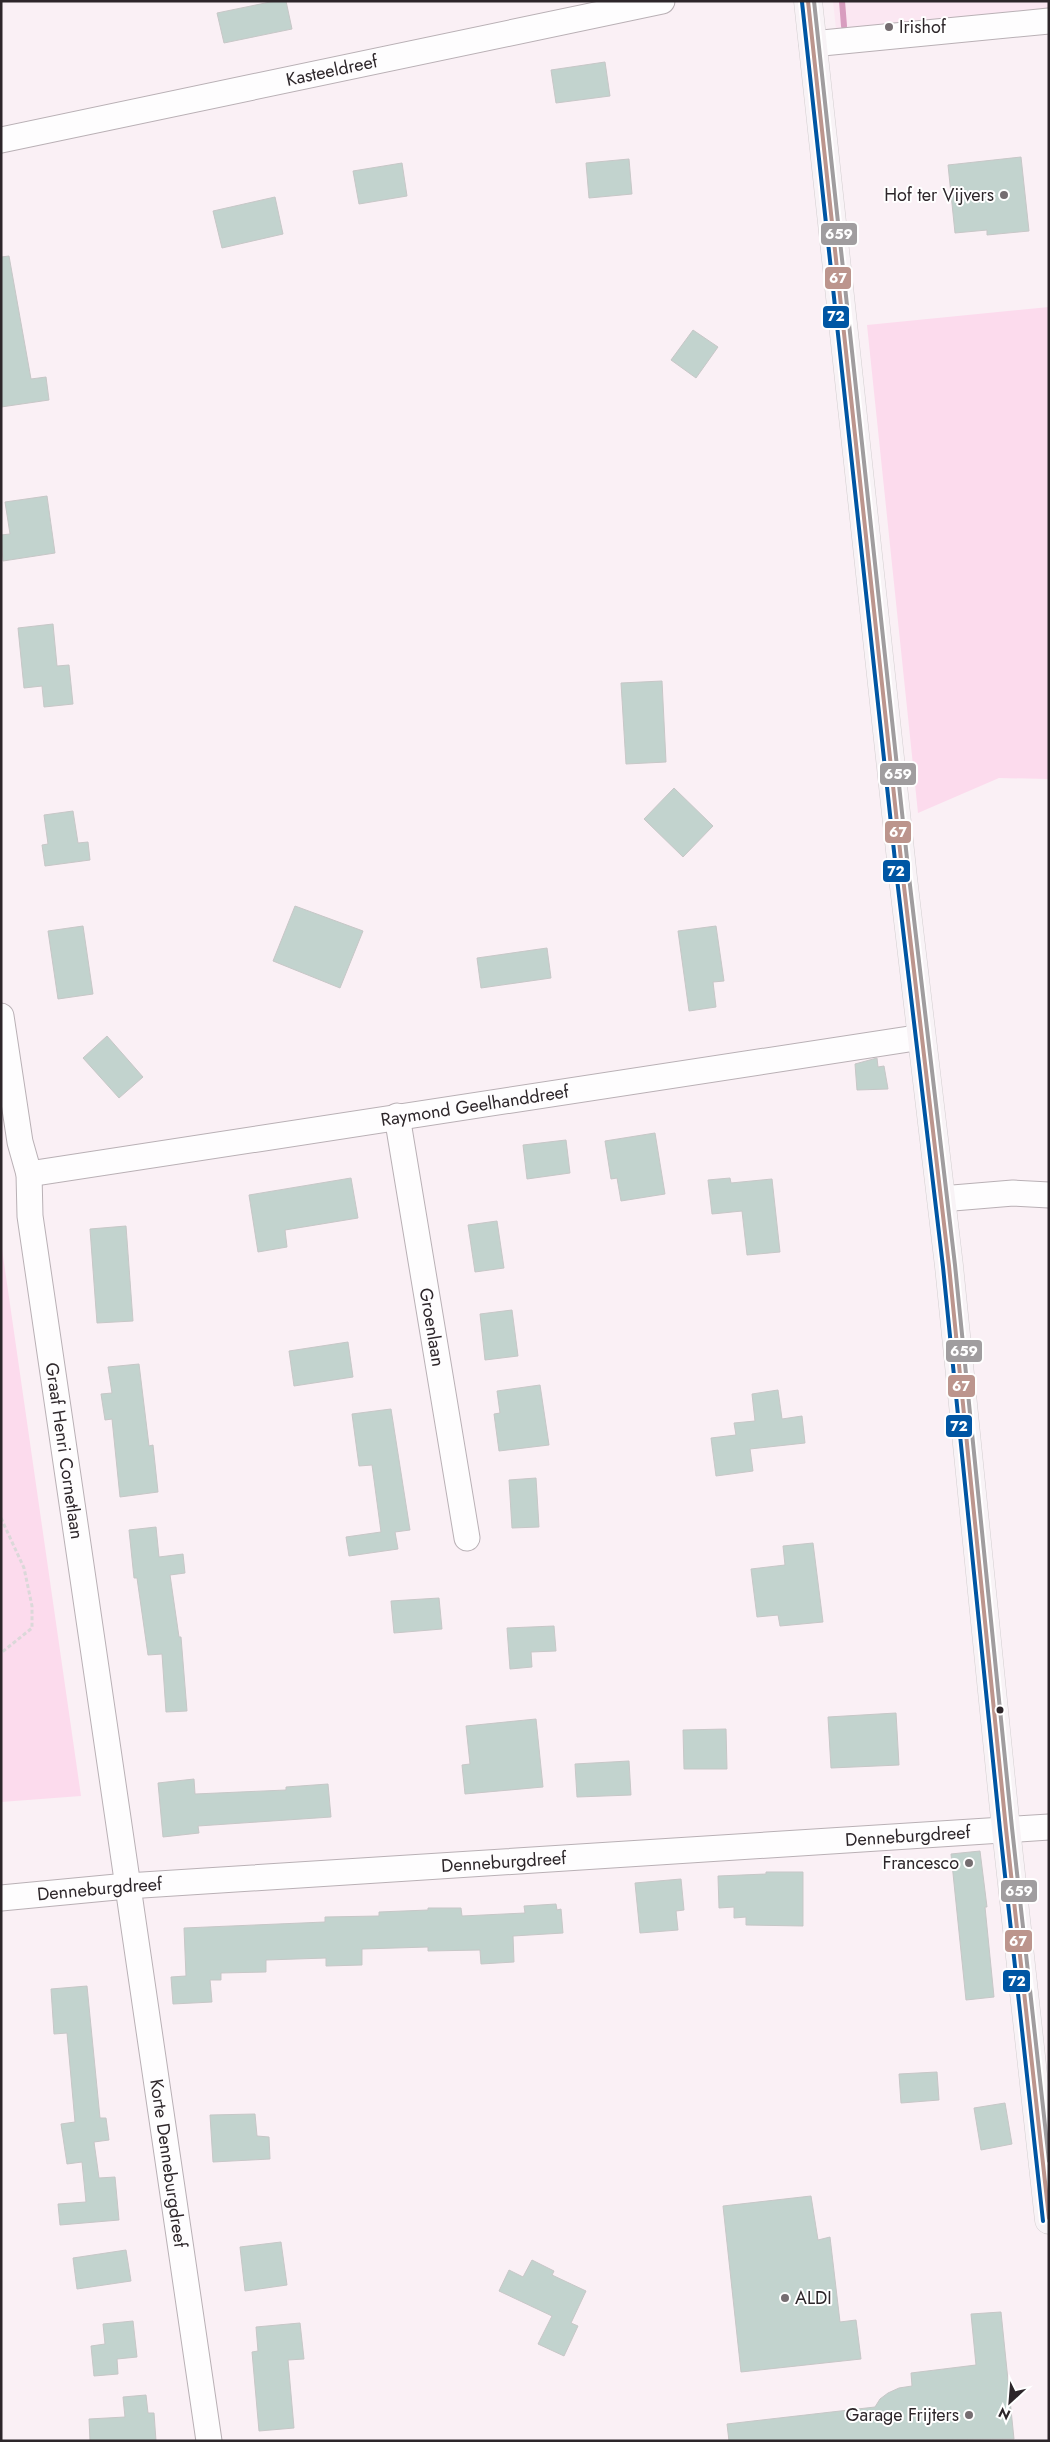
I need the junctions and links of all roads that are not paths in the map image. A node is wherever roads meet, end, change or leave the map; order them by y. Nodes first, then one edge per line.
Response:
1 (662, 1) edge
2 (808, 1) edge
3 (1049, 20) edge
4 (812, 44) junction
5 (1, 140) edge
6 (1, 1016) edge
7 (922, 1037) junction
8 (397, 1116) junction
9 (29, 1174) junction
10 (1049, 1196) edge
11 (941, 1199) junction
12 (468, 1538) dead end
13 (1049, 1827) edge
14 (1006, 1828) junction
15 (127, 1886) junction
16 (1, 1898) edge
17 (1049, 2220) edge
18 (209, 2441) edge

1 - 5 street, Kasteeldreef
2 - 4 main road
3 - 4 street
4 - 7 main road
6 - 9 street, Graaf Henri Cornetlaan
7 - 8 street, Raymond Geelhanddreef
7 - 11 main road
8 - 9 street, Raymond Geelhanddreef
8 - 12 street, Groenlaan
9 - 15 street, Graaf Henri Cornetlaan
10 - 11 street
11 - 14 main road
13 - 14 street, Denneburgdreef
14 - 15 street, Denneburgdreef
14 - 17 main road
15 - 16 street, Denneburgdreef
15 - 18 street, Korte Denneburgdreef

